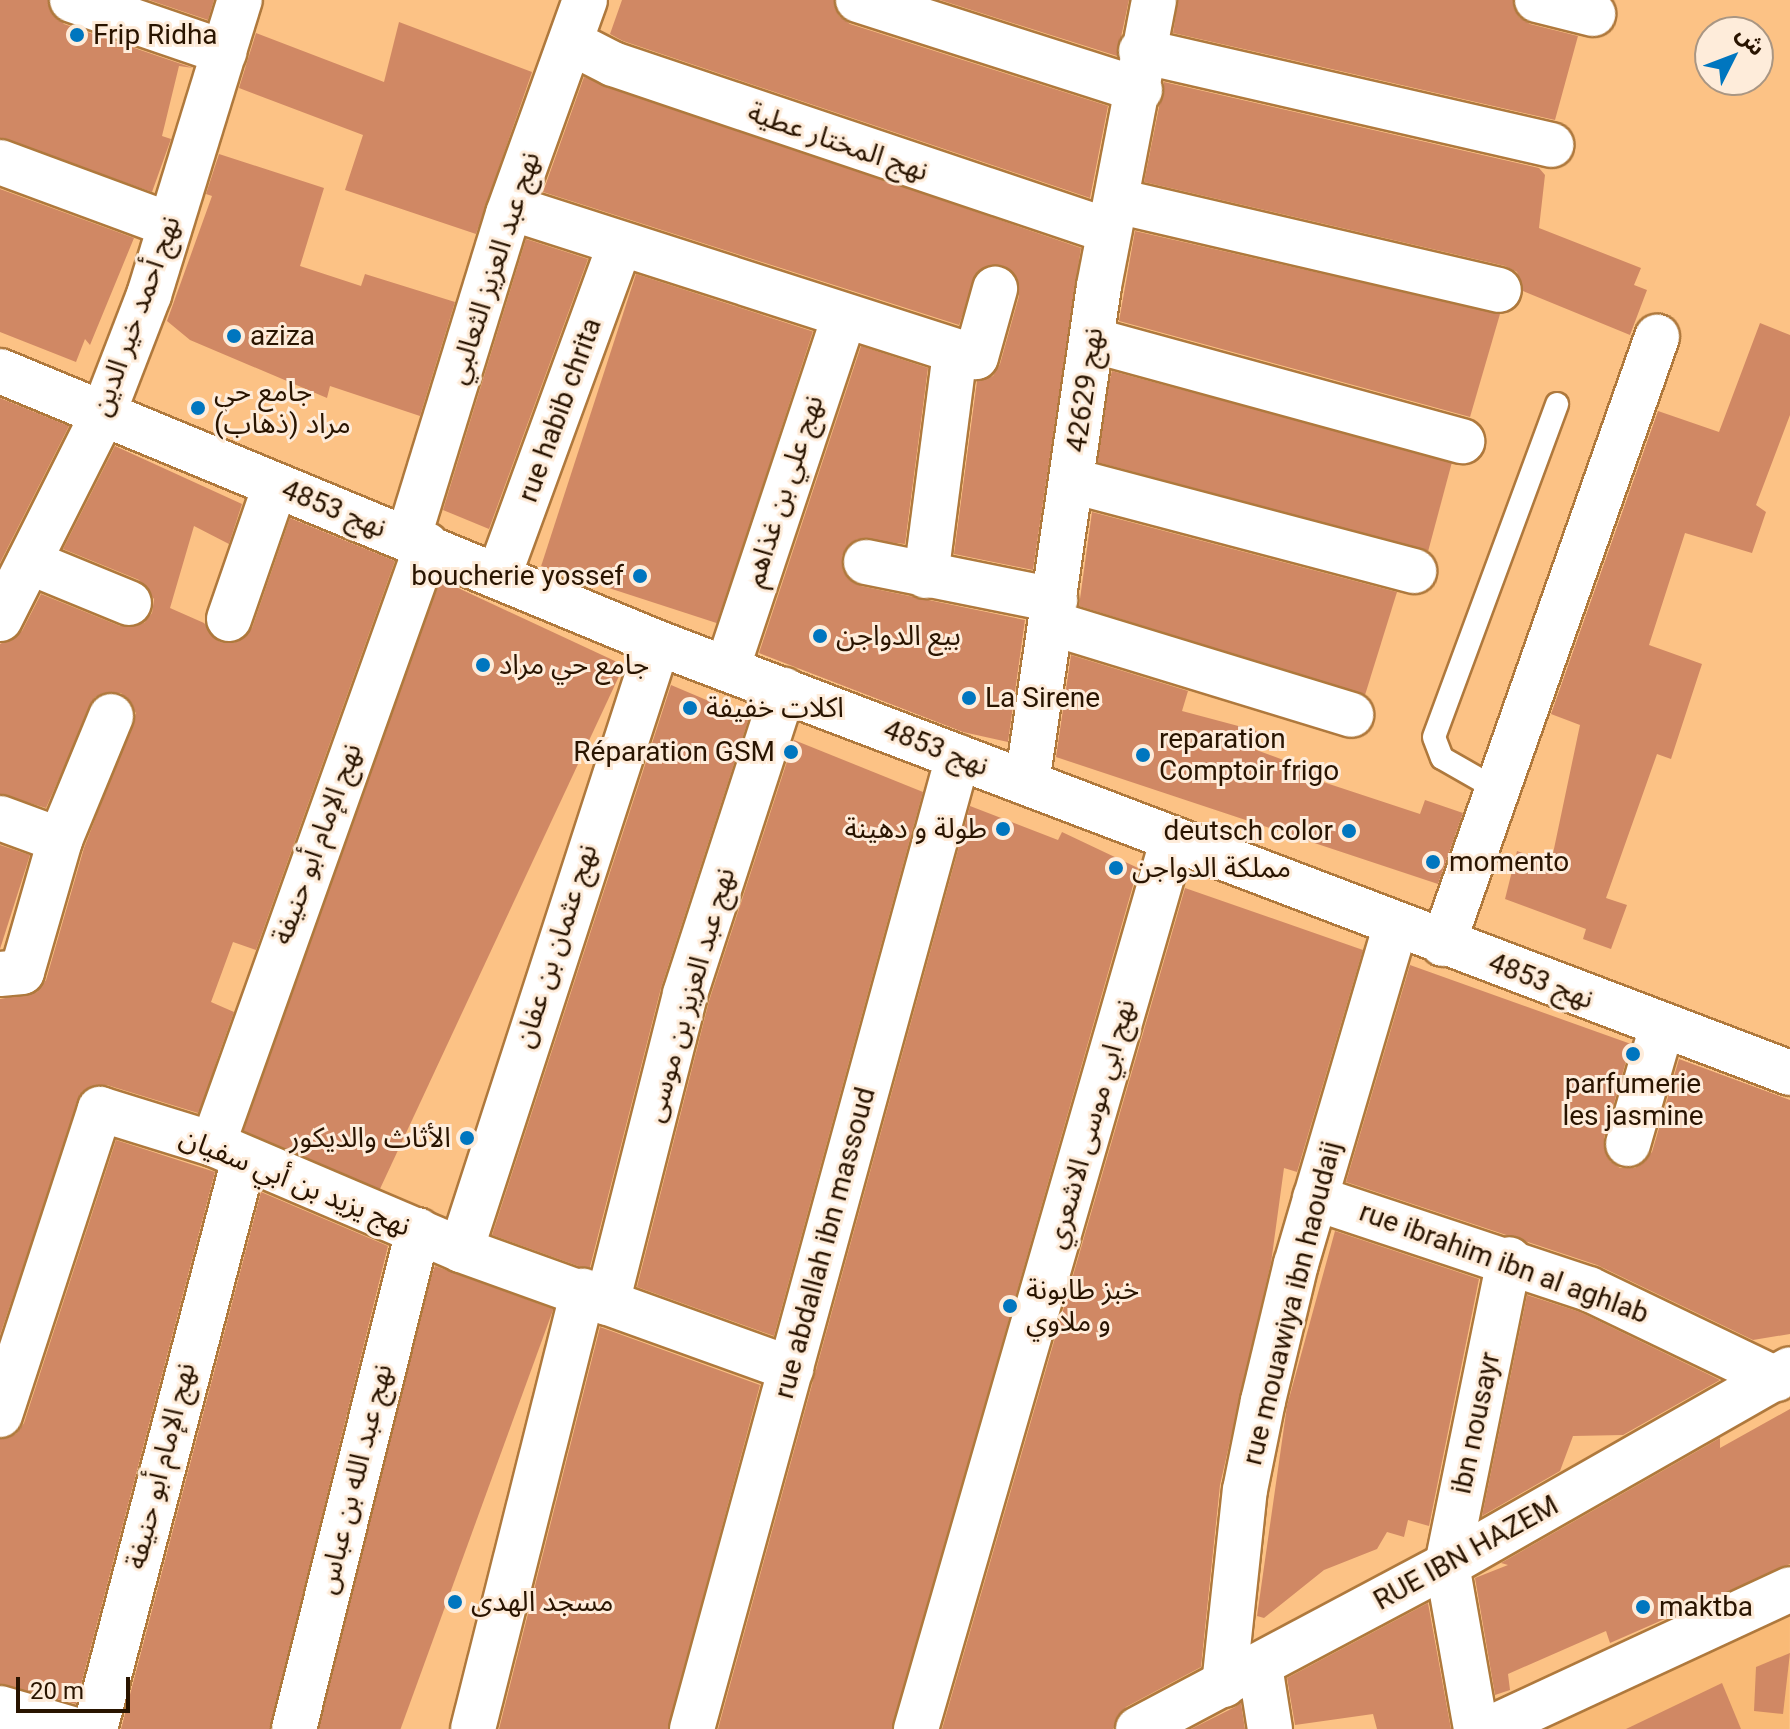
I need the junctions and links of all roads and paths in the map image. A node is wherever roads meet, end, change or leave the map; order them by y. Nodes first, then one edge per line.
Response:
1 (72, 0) edge
2 (240, 0) edge
3 (585, 0) edge
4 (858, 0) edge
5 (1154, 0) edge
6 (1537, 0) edge
7 (1593, 14) dead end
8 (572, 43) junction
9 (224, 52) junction
10 (1140, 71) junction
11 (1551, 145) dead end
12 (0, 162) edge
13 (511, 208) junction
14 (1113, 216) junction
15 (170, 225) junction
16 (620, 244) junction
17 (995, 289) dead end
18 (1499, 290) dead end
19 (844, 317) junction
20 (1657, 337) dead end
21 (1092, 340) junction
22 (955, 353) junction
23 (0, 371) edge
24 (1557, 404) dead end
25 (103, 414) junction
26 (1462, 441) dead end
27 (1073, 481) junction
28 (275, 486) junction
29 (417, 542) junction
30 (29, 562) junction
31 (866, 562) dead end
32 (1414, 571) dead end
33 (499, 575) junction
34 (926, 576) junction
35 (129, 603) dead end
36 (1053, 611) junction
37 (0, 619) edge
38 (229, 619) dead end
39 (658, 643) junction
40 (728, 666) junction
41 (784, 690) junction
42 (1351, 715) dead end
43 (111, 716) dead end
44 (958, 757) junction
45 (1027, 783) junction
46 (1498, 790) junction
47 (0, 818) edge
48 (60, 840) junction
49 (1172, 842) junction
50 (1395, 928) junction
51 (1443, 944) junction
52 (11, 973) edge
53 (1662, 1026) junction
54 (1790, 1073) edge
55 (1628, 1144) dead end
56 (228, 1151) junction
57 (1315, 1198) junction
58 (418, 1230) junction
59 (461, 1250) junction
60 (1509, 1259) junction
61 (595, 1297) junction
62 (791, 1369) junction
63 (1783, 1374) edge
64 (0, 1415) edge
65 (1447, 1565) junction
66 (1790, 1589) edge
67 (1242, 1675) junction
68 (0, 1708) edge
69 (72, 1729) edge
70 (95, 1729) edge
71 (294, 1729) edge
72 (473, 1729) edge
73 (692, 1729) edge
74 (916, 1729) edge
75 (1138, 1729) edge
76 (1270, 1729) edge
77 (1476, 1729) edge
78 (1489, 1729) edge

1 - 9 street
2 - 9 street, نهج أحمد خير الدين
3 - 8 street, نهج عبد العزيز الثعالبي
4 - 10 street
5 - 10 street, نهج 42629
6 - 7 street
8 - 13 street, نهج عبد العزيز الثعالبي
8 - 14 street, نهج المختار عطية
9 - 15 street, نهج أحمد خير الدين
10 - 11 street
10 - 14 street, نهج 42629
12 - 15 street
13 - 16 street
13 - 29 street, نهج عبد العزيز الثعالبي
14 - 18 street, نهج المختار عطية
14 - 21 street, نهج 42629
15 - 25 street, نهج أحمد خير الدين
16 - 19 street
16 - 33 street, rue habib chrita
17 - 22 street
19 - 22 street
19 - 40 street, نهج علي بن غذاهم
20 - 46 street
21 - 26 street
21 - 27 street, نهج 42629
22 - 34 street
23 - 25 street, نهج 4853
24 - 46 lane
25 - 28 street, نهج 4853
25 - 30 street, نهج أحمد خير الدين
27 - 32 street
27 - 36 street, نهج 42629
28 - 29 street, نهج 4853
28 - 38 street
29 - 33 street, نهج 4853
29 - 56 street, نهج الإمام أبو حنيفة
30 - 35 street
30 - 37 street, نهج أحمد خير الدين
31 - 34 street
33 - 39 street, نهج 4853
34 - 36 street
36 - 42 street
36 - 45 street, نهج 42629
39 - 40 street, نهج 4853
39 - 59 street, نهج عثمان بن عفان
40 - 41 street, نهج 4853
41 - 44 street, نهج 4853
41 - 61 street, نهج عبد العزيز بن موسى
43 - 48 street
44 - 45 street, نهج 4853
44 - 62 street, rue abdallah ibn massoud
45 - 49 street, نهج 4853
46 - 51 street
47 - 48 street
48 - 52 street
49 - 50 street, نهج 4853
49 - 74 street, نهج ابي موسى الاشعري
50 - 51 street, نهج 4853
50 - 57 street, rue mouawiya ibn haoudaij
51 - 53 street, نهج 4853
53 - 54 street, نهج 4853
53 - 55 street
56 - 58 street, نهج يزيد بن أبي سفيان
56 - 64 street, نهج يزيد بن أبي سفيان
56 - 70 street, نهج الإمام أبو حنيفة
57 - 60 street, rue ibrahim ibn al aghlab
57 - 67 street, rue mouawiya ibn haoudaij
58 - 59 street, نهج يزيد بن أبي سفيان
58 - 71 street, نهج عبد الله بن عباس
59 - 61 street, نهج يزيد بن أبي سفيان
60 - 63 street, rue ibrahim ibn al aghlab
60 - 65 street, ibn nousayr
61 - 62 street, نهج يزيد بن أبي سفيان
61 - 72 street, نهج عبد العزيز بن موسى
62 - 73 street, rue abdallah ibn massoud
63 - 65 street, RUE IBN HAZEM
65 - 67 street, RUE IBN HAZEM
65 - 77 street, ibn nousayr
66 - 78 street
67 - 75 street, RUE IBN HAZEM
67 - 76 street, rue mouawiya ibn haoudaij
68 - 69 street

